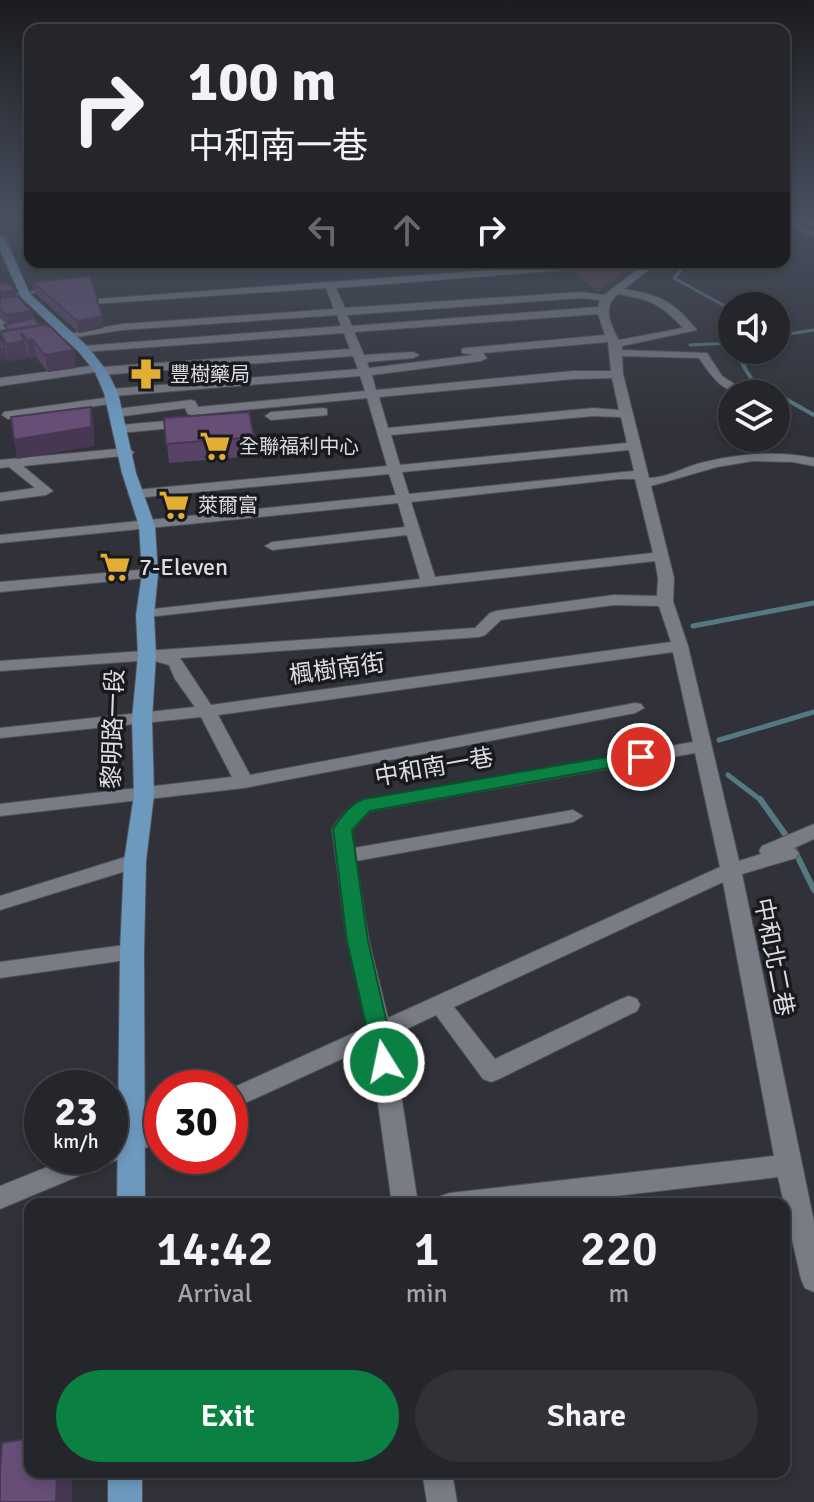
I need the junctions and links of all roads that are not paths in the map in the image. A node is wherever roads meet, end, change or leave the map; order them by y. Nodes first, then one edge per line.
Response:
1 (18, 286) edge
2 (316, 286) edge
3 (330, 286) edge
4 (419, 286) edge
5 (496, 286) edge
6 (625, 286) edge
7 (493, 287) junction
8 (172, 297) junction
9 (608, 300) junction
10 (121, 301) junction
11 (97, 302) edge
12 (342, 312) junction
13 (0, 321) edge
14 (176, 324) junction
15 (0, 327) edge
16 (122, 327) junction
17 (348, 330) junction
18 (40, 341) edge
19 (75, 343) junction
20 (615, 345) junction
21 (476, 350) junction
22 (359, 355) junction
23 (99, 370) junction
24 (365, 372) junction
25 (617, 374) junction
26 (722, 380) edge
27 (0, 382) edge
28 (372, 395) junction
29 (24, 396) dead end
30 (115, 409) junction
31 (30, 412) junction
32 (323, 412) dead end
33 (626, 414) junction
34 (8, 415) edge
35 (385, 432) junction
36 (634, 446) junction
37 (127, 452) junction
38 (814, 462) edge
39 (6, 463) edge
40 (394, 470) junction
41 (643, 479) junction
42 (135, 494) junction
43 (0, 497) edge
44 (404, 498) junction
45 (147, 526) junction
46 (413, 530) junction
47 (0, 539) edge
48 (272, 546) dead end
49 (661, 556) junction
50 (150, 574) junction
51 (429, 582) junction
52 (0, 587) edge
53 (665, 601) junction
54 (145, 615) junction
55 (680, 646) junction
56 (147, 655) junction
57 (0, 666) edge
58 (635, 708) dead end
59 (207, 711) junction
60 (142, 719) junction
61 (0, 733) edge
62 (702, 746) junction
63 (244, 782) junction
64 (144, 795) junction
65 (0, 810) edge
66 (573, 816) dead end
67 (814, 831) edge
68 (789, 853) dead end
69 (346, 856) junction
70 (135, 861) junction
71 (732, 869) junction
72 (0, 903) edge
73 (132, 952) junction
74 (0, 970) edge
75 (629, 1005) dead end
76 (441, 1006) junction
77 (380, 1033) junction
78 (125, 1070) edge
79 (248, 1092) edge
80 (788, 1165) junction
81 (58, 1174) edge
82 (126, 1174) edge
83 (0, 1198) edge
84 (130, 1198) edge
85 (404, 1198) edge
86 (502, 1198) edge
87 (814, 1279) edge
88 (125, 1478) edge
89 (438, 1478) edge
90 (125, 1502) edge
91 (442, 1502) edge

1 - 19 main road, 黎明路一段
2 - 8 street
3 - 12 street
4 - 7 street
5 - 7 street
6 - 9 street
7 - 9 street
7 - 12 street
8 - 10 street
8 - 14 street
9 - 17 street
9 - 20 street, 中和北二巷
9 - 20 street
10 - 11 street
10 - 16 street
12 - 14 street
12 - 17 street
13 - 15 street
14 - 16 street
16 - 19 street
17 - 19 street
17 - 22 street
18 - 19 street
19 - 23 main road, 黎明路一段
20 - 21 street
20 - 25 street, 中和北二巷
20 - 26 street
21 - 22 street
21 - 24 street
22 - 23 street
22 - 24 street
23 - 27 street
23 - 30 main road, 黎明路一段
24 - 28 street
24 - 30 street
25 - 28 street
25 - 33 street, 中和北二巷
28 - 30 street
28 - 35 street
29 - 31 street
30 - 31 street
30 - 32 street
30 - 37 main road, 黎明路一段
31 - 34 street
33 - 35 street
33 - 36 street, 中和北二巷
35 - 40 street
36 - 40 street
36 - 41 street, 中和北二巷
37 - 39 street
37 - 42 main road, 黎明路一段
38 - 41 street
39 - 43 street
40 - 42 street
40 - 44 street
41 - 44 street
41 - 49 street, 中和北二巷
42 - 45 main road, 黎明路一段
44 - 45 street
44 - 46 street
45 - 47 street
45 - 50 main road, 黎明路一段
46 - 48 street
46 - 51 street
49 - 51 street
49 - 53 street, 中和北二巷
50 - 52 street
50 - 54 main road, 黎明路一段
51 - 54 street
53 - 55 street, 中和北二巷
53 - 56 street
54 - 56 main road, 黎明路一段
55 - 59 street, 楓樹南街
55 - 62 street, 中和北二巷
56 - 57 street
56 - 59 street
56 - 60 main road, 黎明路一段
58 - 63 street
59 - 60 street, 楓樹南街
59 - 63 street
60 - 61 street, 楓樹南街
60 - 64 main road, 黎明路一段
62 - 69 street, 中和南一巷
62 - 71 street, 中和北二巷
63 - 64 street
64 - 65 street
64 - 70 main road, 黎明路一段
66 - 69 street
67 - 71 street
68 - 71 street
69 - 77 street, 中和南一巷
70 - 72 street
70 - 73 main road, 黎明路一段
71 - 76 street
71 - 80 street, 中和北二巷
73 - 74 street
73 - 78 main road, 黎明路一段
75 - 76 street
76 - 77 street
77 - 79 street
77 - 85 street, 中和南一巷
80 - 86 street
80 - 87 street, 中和北二巷
81 - 83 street
82 - 84 main road, 黎明路一段
88 - 90 main road
89 - 91 street

